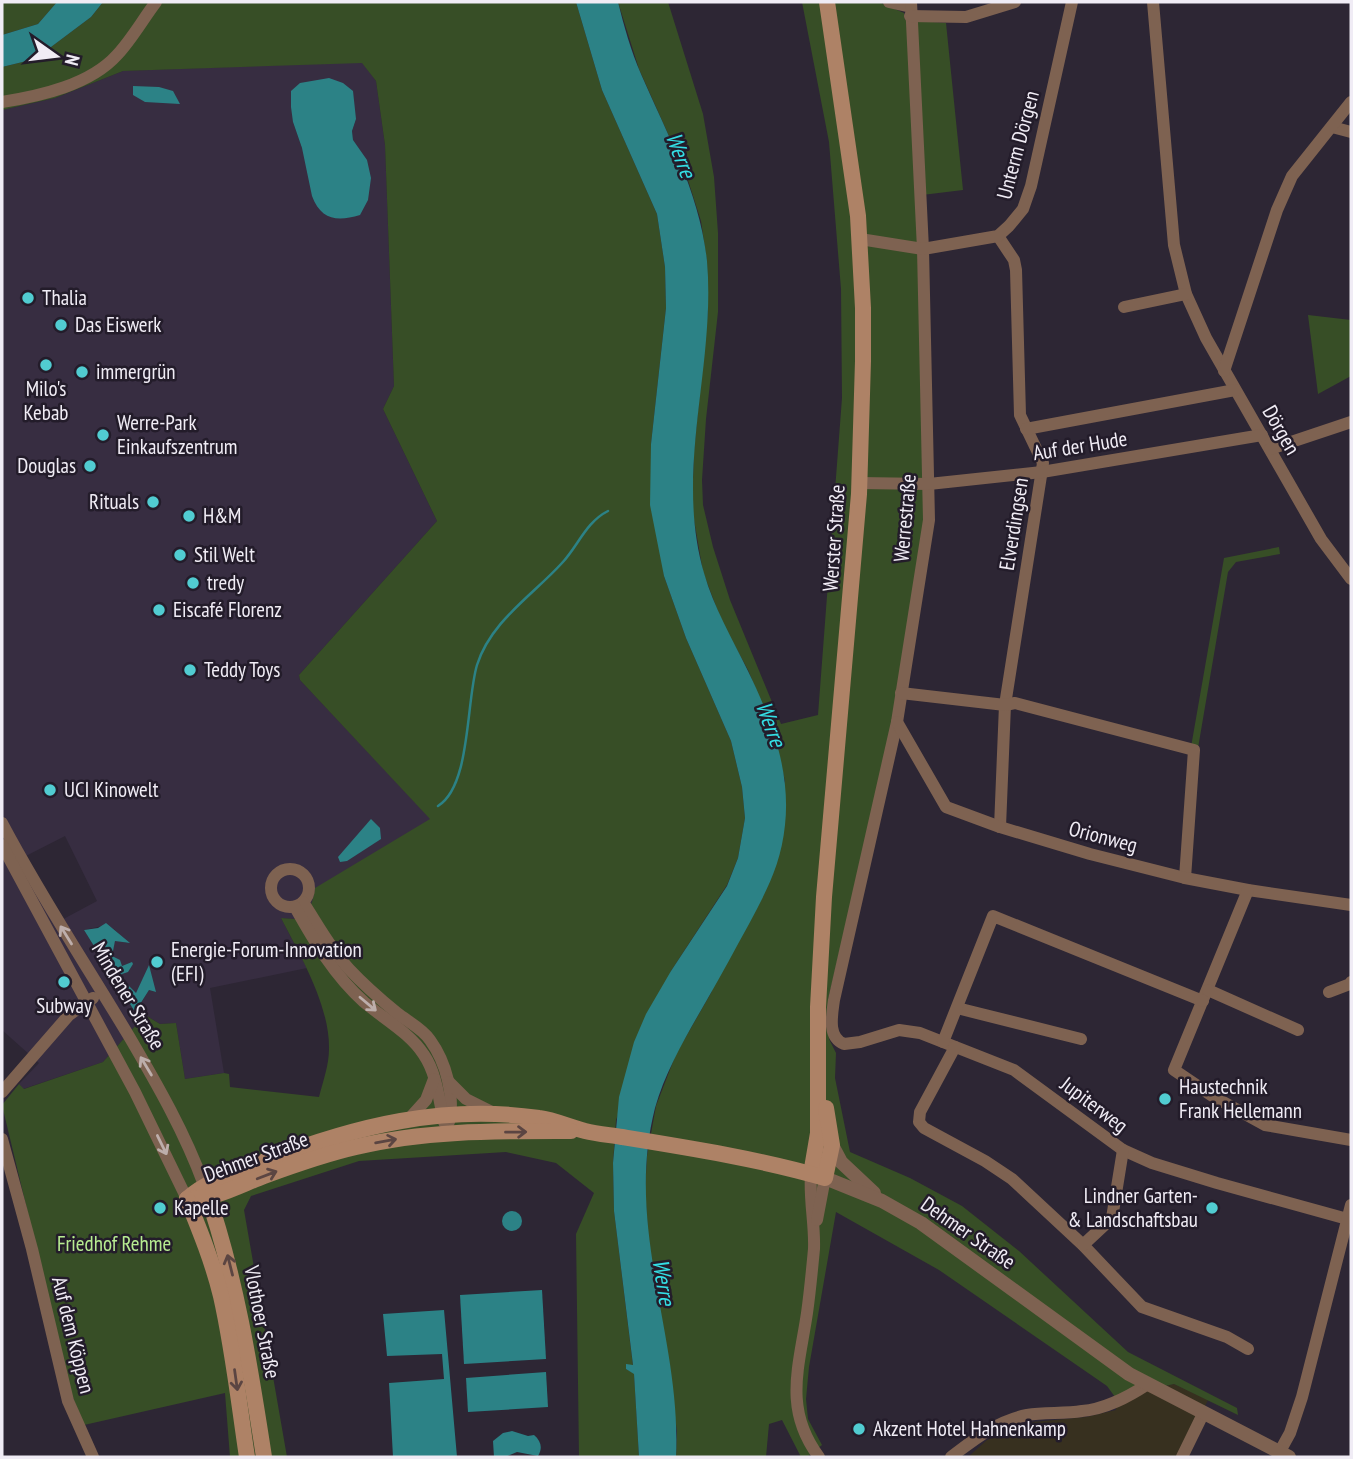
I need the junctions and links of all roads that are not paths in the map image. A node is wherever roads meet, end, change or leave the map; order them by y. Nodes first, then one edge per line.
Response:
1 (156, 2) edge
2 (827, 2) edge
3 (889, 2) edge
4 (1010, 2) edge
5 (1072, 2) edge
6 (1153, 2) edge
7 (911, 8) edge
8 (2, 102) edge
9 (1351, 102) edge
10 (1332, 127) junction
11 (1351, 132) edge
12 (998, 236) junction
13 (860, 239) junction
14 (923, 249) junction
15 (1186, 294) junction
16 (1124, 307) dead end
17 (1224, 371) junction
18 (1235, 390) junction
19 (1351, 422) edge
20 (1026, 429) junction
21 (1262, 435) junction
22 (1270, 449) junction
23 (1042, 472) junction
24 (859, 483) junction
25 (929, 484) junction
26 (1351, 579) edge
27 (901, 693) junction
28 (1005, 705) junction
29 (897, 722) junction
30 (2, 822) edge
31 (1000, 827) junction
32 (2, 845) edge
33 (1185, 878) junction
34 (1248, 890) junction
35 (299, 904) dead end
36 (1351, 905) edge
37 (1351, 982) edge
38 (1329, 992) dead end
39 (102, 993) junction
40 (1205, 995) junction
41 (86, 1003) junction
42 (957, 1008) junction
43 (832, 1028) joint
44 (1297, 1030) dead end
45 (1081, 1040) dead end
46 (949, 1044) junction
47 (440, 1079) junction
48 (820, 1079) junction
49 (2, 1092) edge
50 (497, 1115) junction
51 (447, 1116) junction
52 (408, 1120) junction
53 (587, 1132) junction
54 (447, 1133) junction
55 (2, 1139) edge
56 (1351, 1140) edge
57 (832, 1144) junction
58 (1122, 1150) junction
59 (818, 1176) junction
60 (206, 1191) junction
61 (187, 1199) junction
62 (882, 1201) junction
63 (1351, 1205) edge
64 (1350, 1219) edge
65 (1083, 1245) junction
66 (1248, 1349) dead end
67 (1148, 1384) junction
68 (1203, 1414) junction
69 (1284, 1455) edge
70 (93, 1457) edge
71 (247, 1457) edge
72 (264, 1457) edge
73 (819, 1457) edge
74 (951, 1457) edge
75 (1182, 1457) edge

1 - 8 street
2 - 13 main road, Werster Straße
3 - 7 street
4 - 7 street
5 - 12 street, Unterm Dörgen
6 - 15 street, Dörgen
7 - 14 street, Werrestraße
9 - 10 street
10 - 11 street
10 - 17 street
12 - 14 street
12 - 20 street, Elverdingsen
13 - 14 street
13 - 24 main road, Werster Straße
14 - 25 street, Werrestraße
15 - 16 street
15 - 17 street, Dörgen
17 - 18 street, Dörgen
18 - 20 street
18 - 21 street, Dörgen
19 - 22 street
20 - 23 street, Elverdingsen
21 - 22 street, Dörgen
21 - 23 street, Auf der Hude
22 - 26 street, Dörgen
23 - 25 street, Auf der Hude
23 - 28 street, Elverdingsen
24 - 25 street, Auf der Hude
24 - 48 main road, Werster Straße
25 - 27 street, Werrestraße
27 - 28 street
27 - 29 street, Werrestraße
28 - 31 street, Elverdingsen
28 - 33 street
29 - 31 street, Orionweg
29 - 43 street, Werrestraße
39 -> 30 street, Mindener Straße
31 - 33 street, Orionweg
32 - 41 street, Mindener Straße
33 - 34 street, Orionweg
34 - 36 street, Orionweg
34 - 40 street
35 - 47 street
37 - 38 street
39 - 41 street
60 -> 39 street, Mindener Straße
40 - 42 street
40 - 44 street
40 - 56 street
41 - 49 street
41 -> 61 street, Mindener Straße
42 - 45 street
42 - 46 street
43 - 46 street, Jupiterweg
46 - 58 street, Jupiterweg
46 - 65 street
47 - 50 street
47 - 51 street
47 - 52 street
48 - 57 main road, Werster Straße
48 - 59 main road, Werster Straße
50 - 51 main road, Dehmer Straße
50 - 53 main road, Dehmer Straße
51 - 52 main road, Dehmer Straße
51 - 54 street
52 - 60 main road, Dehmer Straße
54 -> 53 main road, Dehmer Straße
53 - 59 main road, Dehmer Straße
60 -> 54 main road, Dehmer Straße
55 - 70 street, Auf dem Köppen
57 - 59 main road, Werster Straße
57 - 62 street
58 - 64 street, Jupiterweg
58 - 65 street
59 - 62 street, Dehmer Straße
59 - 73 street
60 - 61 main road, Dehmer Straße
72 -> 60 main road, Vlothoer Straße
61 -> 71 main road, Vlothoer Straße
62 - 67 street, Dehmer Straße
63 - 64 street
64 - 69 street
65 - 66 street
67 - 68 street, Dehmer Straße
67 - 74 street
68 - 69 street, Dehmer Straße
68 - 75 street

